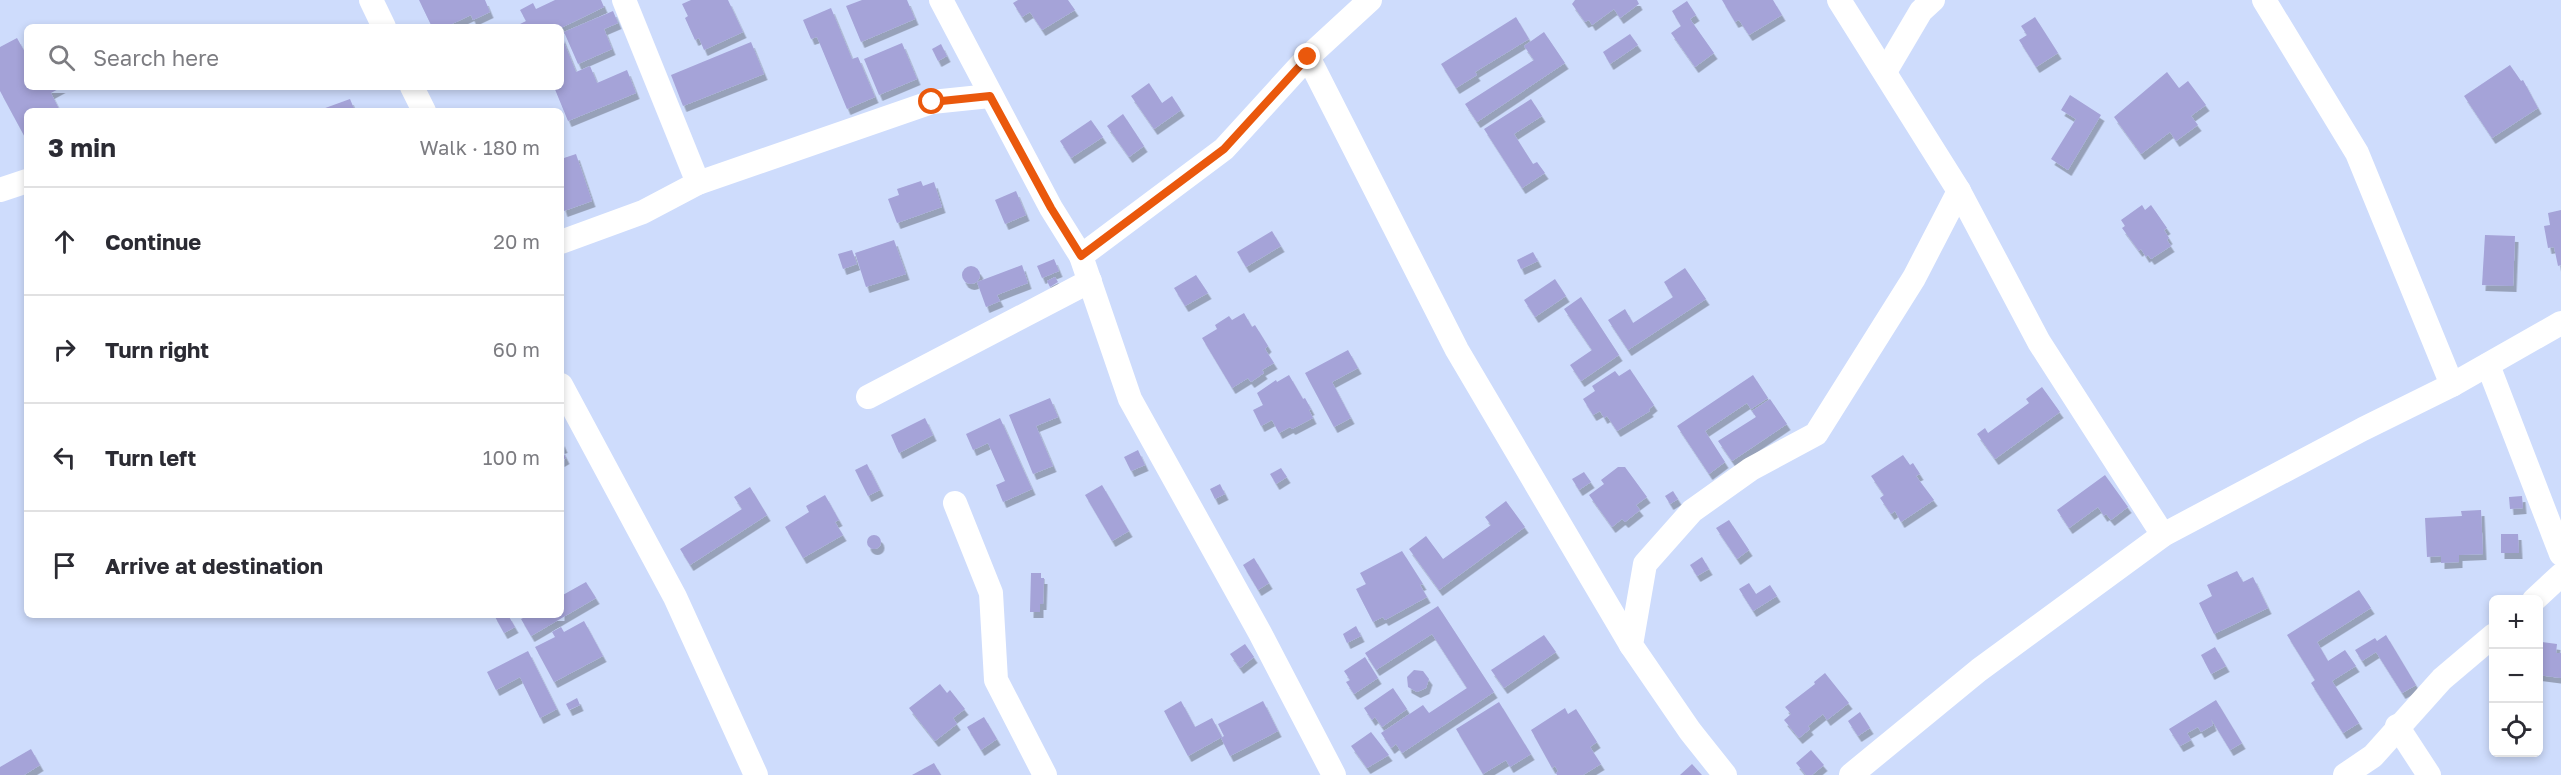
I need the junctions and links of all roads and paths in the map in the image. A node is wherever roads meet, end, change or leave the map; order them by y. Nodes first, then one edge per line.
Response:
1 (371, 0) edge
2 (624, 0) edge
3 (941, 0) edge
4 (1370, 0) edge
5 (1839, 0) edge
6 (1933, 0) edge
7 (2264, 0) edge
8 (383, 24) edge
9 (1308, 57) junction
10 (1885, 72) junction
11 (414, 90) edge
12 (990, 96) junction
13 (422, 108) edge
14 (24, 182) edge
15 (698, 183) junction
16 (0, 190) edge
17 (1959, 191) junction
18 (564, 241) edge
19 (1081, 256) junction
20 (1090, 281) junction
21 (2561, 323) edge
22 (2488, 365) junction
23 (2452, 385) junction
24 (564, 391) edge
25 (867, 397) dead end
26 (955, 503) dead end
27 (2163, 535) junction
28 (2561, 554) edge
29 (2561, 575) edge
30 (2539, 595) edge
31 (2489, 638) edge
32 (1631, 645) junction
33 (2397, 726) junction
34 (756, 775) edge
35 (1045, 775) edge
36 (1334, 775) edge
37 (1725, 775) edge
38 (1851, 775) edge
39 (2345, 775) edge
40 (2429, 775) edge

1 - 8 street
2 - 15 street
3 - 12 street
4 - 9 street
5 - 10 street
6 - 10 street
7 - 23 street
9 - 19 street
9 - 32 street
10 - 17 street
11 - 13 street
12 - 15 street
12 - 19 street
14 - 16 street
15 - 18 street
17 - 27 street
17 - 32 street
19 - 20 street
20 - 25 street
20 - 36 street
21 - 22 street
22 - 23 street
22 - 28 street
23 - 27 street
24 - 34 street
26 - 35 street
27 - 38 street
29 - 30 street
31 - 33 street
32 - 37 street
33 - 39 street
33 - 40 street

